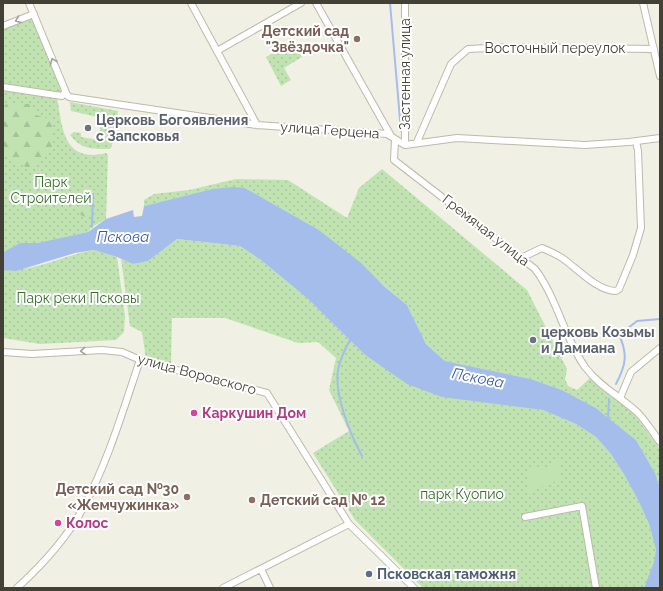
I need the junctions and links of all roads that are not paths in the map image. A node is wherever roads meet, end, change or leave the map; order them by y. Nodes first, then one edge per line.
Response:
1 (29, 3) edge
2 (191, 3) edge
3 (301, 3) edge
4 (316, 3) edge
5 (406, 3) edge
6 (643, 3) edge
7 (34, 14) junction
8 (3, 26) edge
9 (654, 49) junction
10 (217, 51) junction
11 (660, 76) edge
12 (3, 87) edge
13 (68, 97) junction
14 (257, 125) junction
15 (660, 138) edge
16 (395, 140) junction
17 (636, 141) junction
18 (417, 142) junction
19 (405, 145) junction
20 (523, 258) junction
21 (660, 348) edge
22 (3, 352) edge
23 (140, 360) junction
24 (618, 396) junction
25 (660, 442) edge
26 (525, 517) dead end
27 (349, 524) junction
28 (261, 569) junction
29 (17, 588) edge
30 (223, 588) edge
31 (270, 588) edge
32 (414, 588) edge
33 (596, 588) edge

1 - 7 street
2 - 10 street
3 - 10 street
4 - 16 street
5 - 19 street, Застенная улица
6 - 9 street
7 -> 8 street
13 -> 7 street
9 - 11 street
9 - 18 street, Восточный переулок
10 - 14 street
12 - 13 street, улица Герцена
13 - 14 street, улица Герцена
14 - 16 street, улица Герцена
15 - 17 street
16 - 19 street, улица Герцена
16 - 20 street, Гремячая улица
17 - 18 street
17 - 20 street
18 - 19 street
20 - 24 street, Гремячая улица
21 - 24 street
23 -> 22 street, улица Воровского
23 - 27 street, улица Воровского
23 - 29 street
24 - 25 street, Гремячая улица
26 - 33 street
27 - 28 street
27 - 32 street, улица Воровского
28 - 30 street
28 - 31 street

